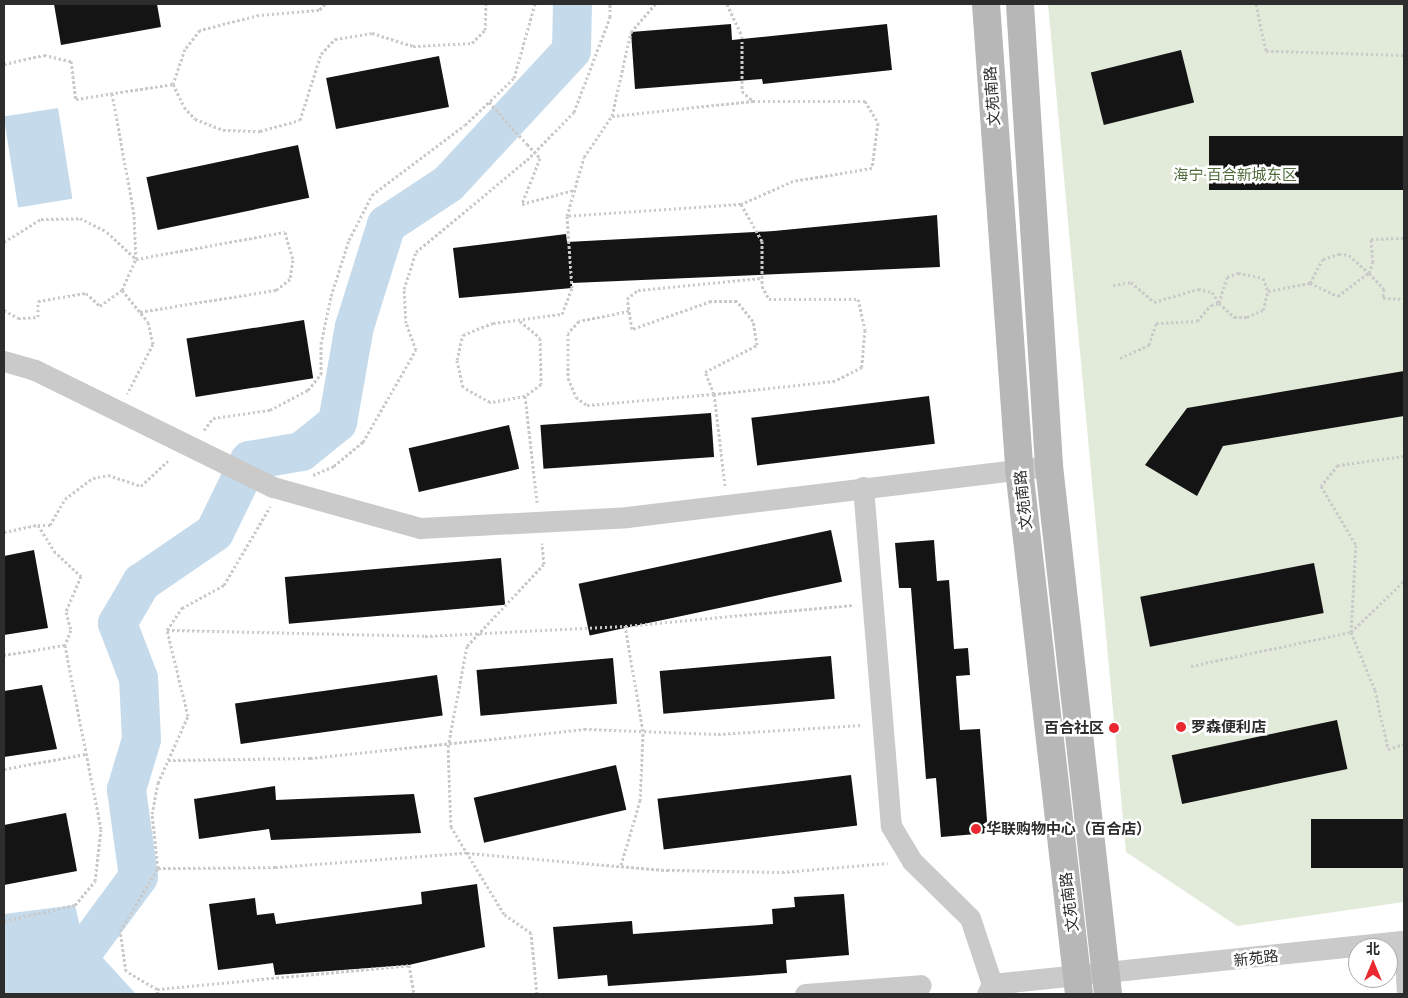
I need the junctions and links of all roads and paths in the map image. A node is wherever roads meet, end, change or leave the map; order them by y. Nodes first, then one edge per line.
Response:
1 (325, 4) edge
2 (486, 4) edge
3 (535, 4) edge
4 (610, 4) edge
5 (655, 4) edge
6 (727, 4) edge
7 (986, 4) edge
8 (1020, 4) edge
9 (1256, 4) edge
10 (1404, 55) edge
11 (4, 64) edge
12 (173, 84) junction
13 (112, 93) junction
14 (753, 101) junction
15 (489, 103) junction
16 (612, 116) junction
17 (574, 190) junction
18 (741, 204) junction
19 (567, 216) junction
20 (1404, 238) edge
21 (4, 242) edge
22 (136, 259) junction
23 (1369, 273) junction
24 (762, 278) junction
25 (1310, 283) junction
26 (1113, 285) dead end
27 (122, 290) junction
28 (1268, 291) junction
29 (1404, 299) edge
30 (1219, 303) junction
31 (4, 310) edge
32 (629, 311) junction
33 (139, 312) junction
34 (520, 321) junction
35 (1120, 358) dead end
36 (4, 361) edge
37 (714, 394) junction
38 (525, 396) junction
39 (119, 411) junction
40 (200, 451) junction
41 (1404, 456) edge
42 (173, 462) dead end
43 (1049, 466) junction
44 (1019, 469) junction
45 (277, 488) junction
46 (863, 488) junction
47 (727, 503) junction
48 (539, 522) junction
49 (38, 526) junction
50 (4, 532) edge
51 (1404, 581) edge
52 (872, 604) junction
53 (624, 626) junction
54 (167, 630) junction
55 (1351, 632) junction
56 (479, 633) junction
57 (65, 645) junction
58 (4, 655) edge
59 (1191, 666) dead end
60 (882, 724) junction
61 (643, 731) junction
62 (1404, 744) edge
63 (448, 747) junction
64 (86, 754) junction
65 (168, 760) junction
66 (4, 769) edge
67 (467, 853) junction
68 (912, 861) junction
69 (621, 865) junction
70 (158, 868) junction
71 (4, 921) edge
72 (1402, 942) edge
73 (921, 985) dead end
74 (1108, 985) edge
75 (1078, 986) edge
76 (158, 989) junction
77 (990, 989) edge
78 (158, 994) edge
79 (414, 994) edge
80 (537, 994) edge
81 (805, 994) edge
82 (1402, 994) edge

1 - 12 path
2 - 12 path
3 - 15 path
4 - 45 path
5 - 16 path
6 - 14 path
7 - 44 main road, 文苑南路
8 - 43 main road, 文苑南路
9 - 10 path
11 - 13 path
12 - 13 path
13 - 22 path
14 - 16 path
14 - 18 path
15 - 17 path, bridge
15 - 40 path
16 - 17 path
17 - 19 path
18 - 19 path
18 - 24 path
19 - 34 path
20 - 23 path
21 - 22 path
22 - 27 path
22 - 33 path
23 - 25 path
23 - 25 path
23 - 29 path
24 - 32 path
24 - 37 path
25 - 28 path
26 - 30 path
27 - 31 path
27 - 33 path
28 - 30 path
28 - 30 path
30 - 35 path
32 - 37 path
32 - 37 path
33 - 39 path
34 - 38 path
34 - 38 path
36 - 39 street
37 - 47 path
38 - 48 path
39 - 40 street
40 - 45 street
41 - 55 path
42 - 49 path
43 - 44 street
43 - 74 main road, 文苑南路
44 - 46 street
44 - 75 main road, 文苑南路
45 - 48 street
45 - 54 path
46 - 47 street
46 - 52 street
47 - 48 street
48 - 56 path
49 - 50 path
49 - 57 path
51 - 55 path
52 - 53 path
52 - 60 street
53 - 56 path
53 - 61 path
54 - 56 path
54 - 65 path
55 - 59 path
55 - 62 path
56 - 63 path
57 - 58 path
57 - 64 path
60 - 61 path
60 - 68 street
61 - 63 path
61 - 69 path
63 - 65 path
63 - 67 path
64 - 66 path
64 - 71 path
65 - 70 path
67 - 69 path
67 - 70 path
67 - 80 path
68 - 69 path
68 - 77 street
70 - 76 path
72 - 74 street, 新苑路
72 - 82 lane
73 - 81 street
74 - 75 street, 新苑路
75 - 77 street, 新苑路
76 - 78 path
76 - 79 path

